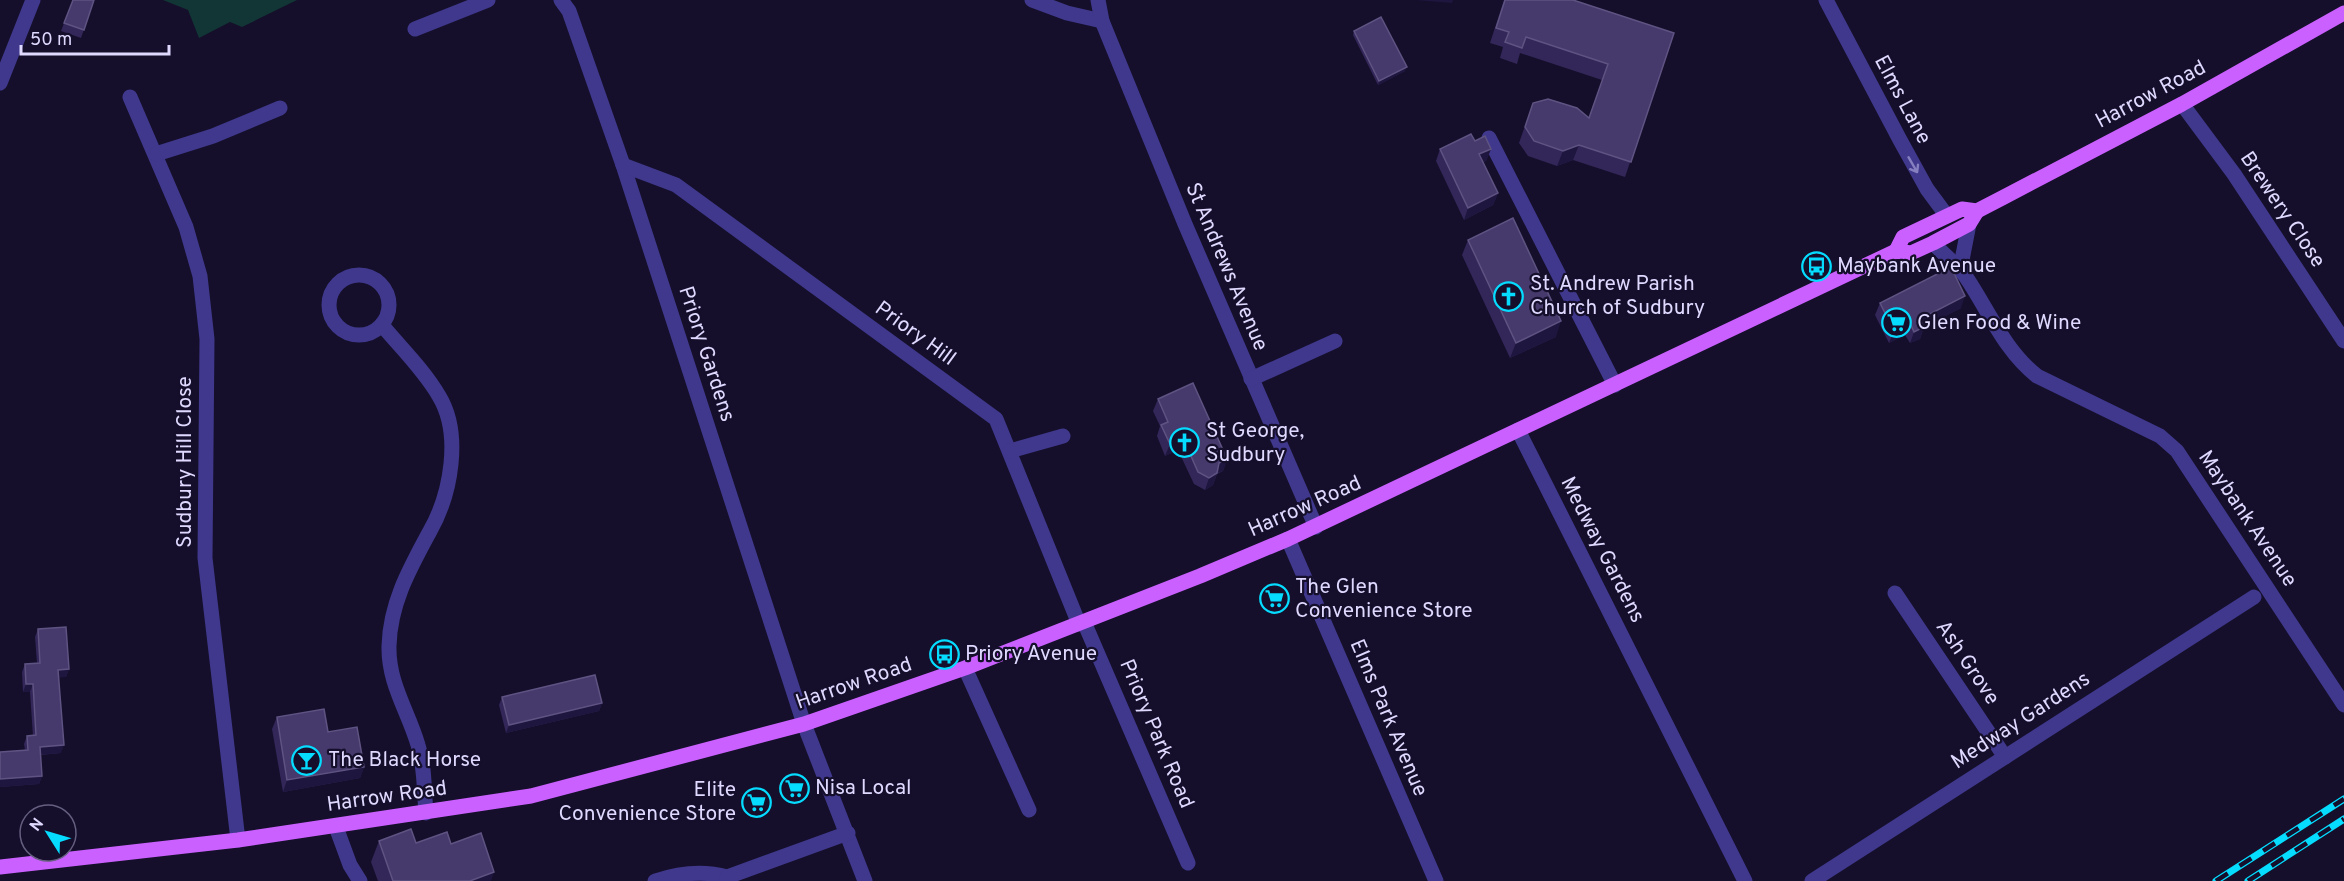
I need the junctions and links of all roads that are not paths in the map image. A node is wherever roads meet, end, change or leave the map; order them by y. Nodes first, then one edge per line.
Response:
1 (33, 0) edge
2 (488, 0) edge
3 (561, 0) edge
4 (1032, 0) edge
5 (1098, 0) edge
6 (1826, 0) edge
7 (2344, 13) edge
8 (1102, 21) junction
9 (415, 29) dead end
10 (0, 82) edge
11 (130, 98) dead end
12 (2182, 104) junction
13 (280, 108) dead end
14 (1490, 138) dead end
15 (156, 154) junction
16 (623, 165) junction
17 (1947, 216) junction
18 (1973, 218) junction
19 (1933, 243) junction
20 (1896, 251) junction
21 (1965, 274) junction
22 (382, 325) junction
23 (1335, 341) dead end
24 (2344, 341) edge
25 (1251, 379) junction
26 (1615, 385) junction
27 (1518, 430) junction
28 (1063, 435) dead end
29 (1010, 451) junction
30 (1316, 527) junction
31 (1288, 539) junction
32 (1895, 593) dead end
33 (2254, 597) dead end
34 (1082, 623) junction
35 (965, 668) junction
36 (2344, 705) edge
37 (804, 724) junction
38 (2005, 757) junction
39 (1029, 810) dead end
40 (426, 813) junction
41 (336, 826) junction
42 (848, 833) junction
43 (238, 840) junction
44 (1188, 863) dead end
45 (0, 867) edge
46 (728, 879) edge
47 (360, 881) edge
48 (655, 881) edge
49 (865, 881) edge
50 (1436, 881) edge
51 (1745, 881) edge
52 (1812, 881) edge

1 - 10 street
2 - 9 street
3 - 16 street, Priory Gardens
4 - 8 street
5 - 8 street, St Andrews Avenue
6 -> 17 street, Elms Lane
7 - 12 main road, Harrow Road
8 - 25 street, St Andrews Avenue
11 - 15 street, Sudbury Hill Close
12 - 18 main road, Harrow Road
12 - 24 street, Brewery Close
13 - 15 street
14 - 26 street
15 - 43 street, Sudbury Hill Close
16 - 29 street, Priory Hill
16 - 37 street, Priory Gardens
17 - 18 main road, Harrow Road
17 - 20 main road, Harrow Road
18 - 19 main road, Harrow Road
18 - 21 street
19 - 20 main road, Harrow Road
19 - 21 street, Maybank Avenue
20 - 26 main road, Harrow Road
21 - 36 street, Maybank Avenue
22 - 22 street
22 - 40 street
23 - 25 street
25 - 30 street, St Andrews Avenue
26 - 27 main road, Harrow Road
27 - 30 main road, Harrow Road
27 - 51 street, Medway Gardens
28 - 29 street
29 - 34 street, Priory Hill
30 - 31 main road, Harrow Road
31 - 34 main road, Harrow Road
31 - 50 street, Elms Park Avenue
32 - 38 street, Ash Grove
33 - 38 street, Medway Gardens
34 - 35 main road, Harrow Road
34 - 44 street, Priory Park Road
35 - 37 main road, Harrow Road
35 - 39 street
37 - 40 main road, Harrow Road
37 - 42 street
38 - 52 street, Medway Gardens
40 - 41 main road, Harrow Road
41 - 43 main road, Harrow Road
41 - 47 street
42 - 46 street
42 - 49 street
43 - 45 main road, Harrow Road
46 - 48 street

